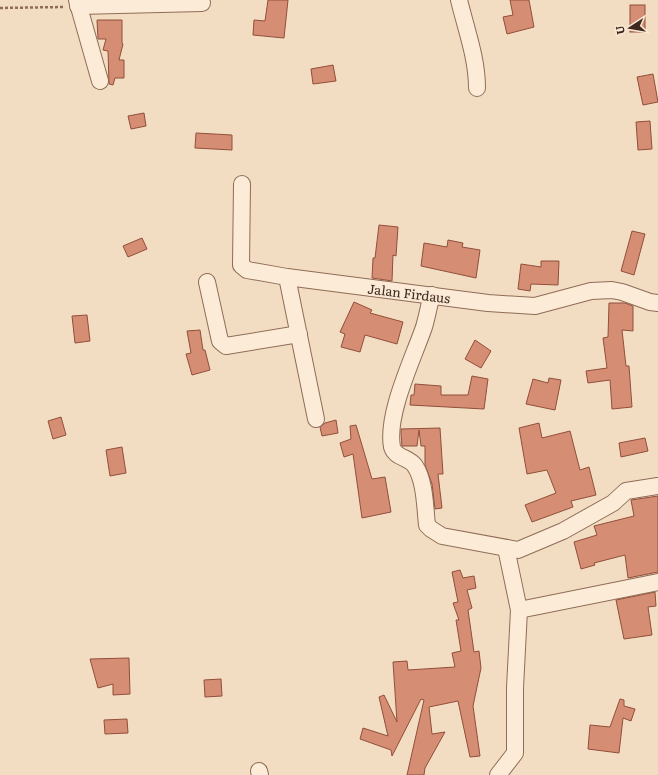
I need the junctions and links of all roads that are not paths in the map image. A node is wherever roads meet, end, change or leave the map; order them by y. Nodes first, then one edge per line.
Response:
1 (459, 0) edge
2 (78, 3) edge
3 (202, 3) dead end
4 (100, 81) dead end
5 (477, 88) dead end
6 (242, 184) dead end
7 (287, 277) junction
8 (207, 282) dead end
9 (432, 295) junction
10 (658, 302) edge
11 (299, 334) junction
12 (316, 419) dead end
13 (658, 486) edge
14 (506, 548) junction
15 (658, 582) edge
16 (519, 610) junction
17 (498, 775) edge

1 - 5 street
2 - 3 street
2 - 4 street
6 - 7 street, Jalan Firdaus
7 - 9 street, Jalan Firdaus
7 - 11 street
8 - 11 street
9 - 10 street, Jalan Firdaus
9 - 14 street
11 - 12 street
13 - 14 street
14 - 16 street
15 - 16 street
16 - 17 street

